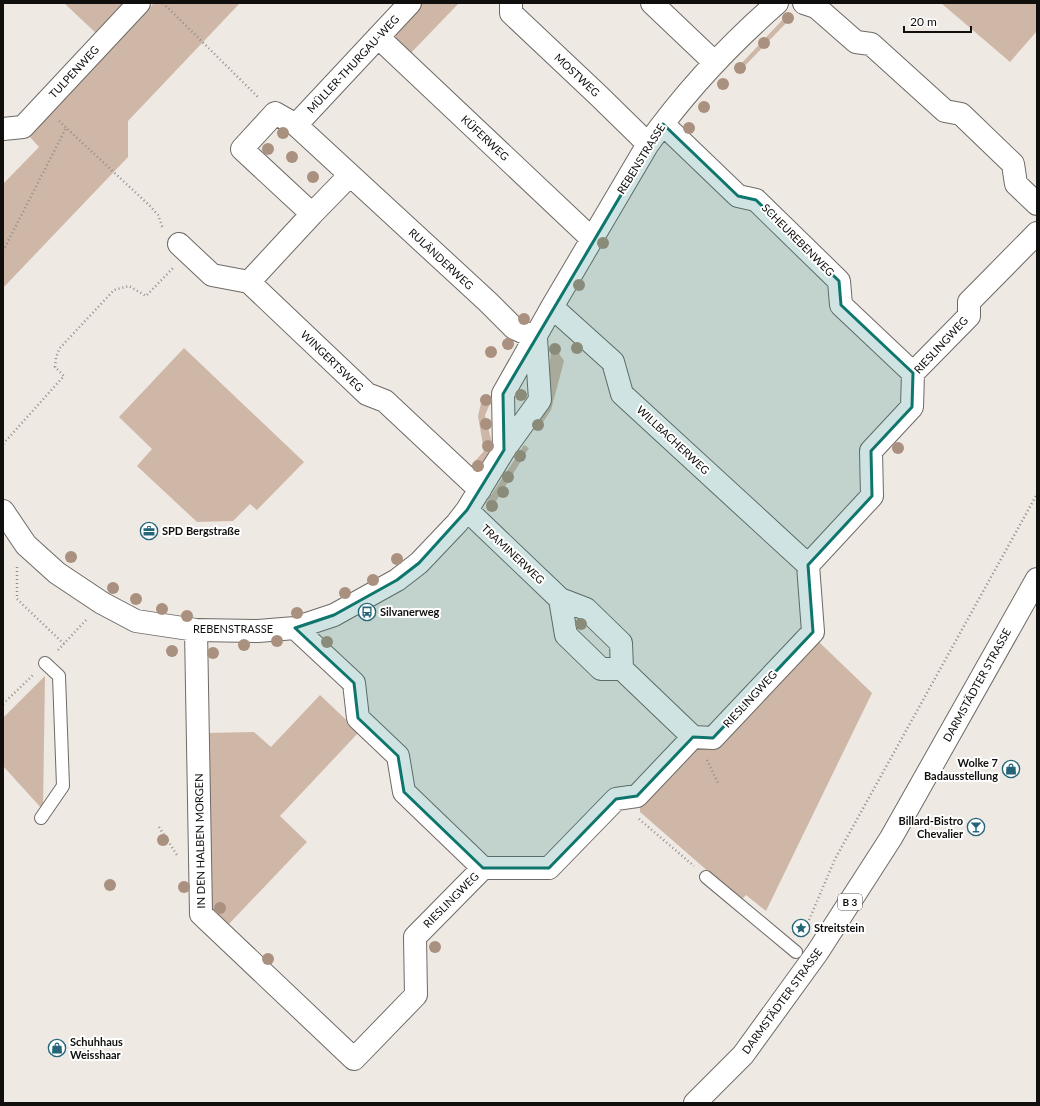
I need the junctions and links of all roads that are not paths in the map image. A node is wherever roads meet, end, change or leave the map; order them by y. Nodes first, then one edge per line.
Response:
1 (139, 3) edge
2 (410, 3) edge
3 (511, 3) edge
4 (652, 3) edge
5 (777, 3) edge
6 (804, 3) edge
7 (378, 37) junction
8 (714, 62) junction
9 (663, 124) junction
10 (296, 125) junction
11 (3, 129) edge
12 (648, 144) junction
13 (350, 175) junction
14 (1037, 204) edge
15 (312, 214) junction
16 (1037, 233) edge
17 (592, 239) junction
18 (184, 248) road end
19 (249, 282) junction
20 (552, 307) junction
21 (536, 338) junction
22 (913, 373) junction
23 (504, 450) junction
24 (480, 490) junction
25 (466, 510) junction
26 (3, 511) edge
27 (808, 565) junction
28 (1037, 579) edge
29 (560, 598) junction
30 (295, 628) junction
31 (196, 630) junction
32 (45, 663) dead end
33 (622, 669) junction
34 (693, 737) junction
35 (41, 818) dead end
36 (483, 868) junction
37 (706, 877) road end
38 (796, 952) road end
39 (354, 1059) joint
40 (695, 1103) edge

1 - 11 street, TULPENWEG
2 - 7 street, MÜLLER-THURGAU-WEG
3 - 12 street, MOSTWEG
4 - 8 street
5 - 8 street, REBENSTRASSE
6 - 14 street
7 - 10 street, MÜLLER-THURGAU-WEG
7 - 17 street, KÜFERWEG
8 - 9 street, REBENSTRASSE
9 - 12 street, REBENSTRASSE
9 - 22 street, SCHEUREBENWEG
10 - 13 street, RULÄNDERWEG
10 - 15 street, RULÄNDERWEG
12 - 17 street, REBENSTRASSE
13 - 15 street
13 - 21 street, RULÄNDERWEG
15 - 19 street
16 - 22 street, RIESLINGWEG
17 - 20 street, REBENSTRASSE
18 - 19 street
19 - 24 street, WINGERTSWEG
20 - 21 street, REBENSTRASSE
20 - 27 street, WILLBACHERWEG
21 - 23 street, REBENSTRASSE
21 - 23 street, REBENSTRASSE
22 - 27 street, RIESLINGWEG
23 - 24 street, REBENSTRASSE
24 - 25 street, REBENSTRASSE
25 - 29 street, TRAMINERWEG
25 - 30 street, REBENSTRASSE
26 - 31 street, REBENSTRASSE
27 - 34 street, RIESLINGWEG
28 - 40 street, DARMSTÄDTER STRASSE / B 3
29 - 33 street, TRAMINERWEG
29 - 33 street
30 - 31 street, REBENSTRASSE
30 - 36 street
31 - 39 street, IN DEN HALBEN MORGEN
32 - 35 lane
33 - 34 street
34 - 36 street, RIESLINGWEG
36 - 39 street, RIESLINGWEG
37 - 38 lane

